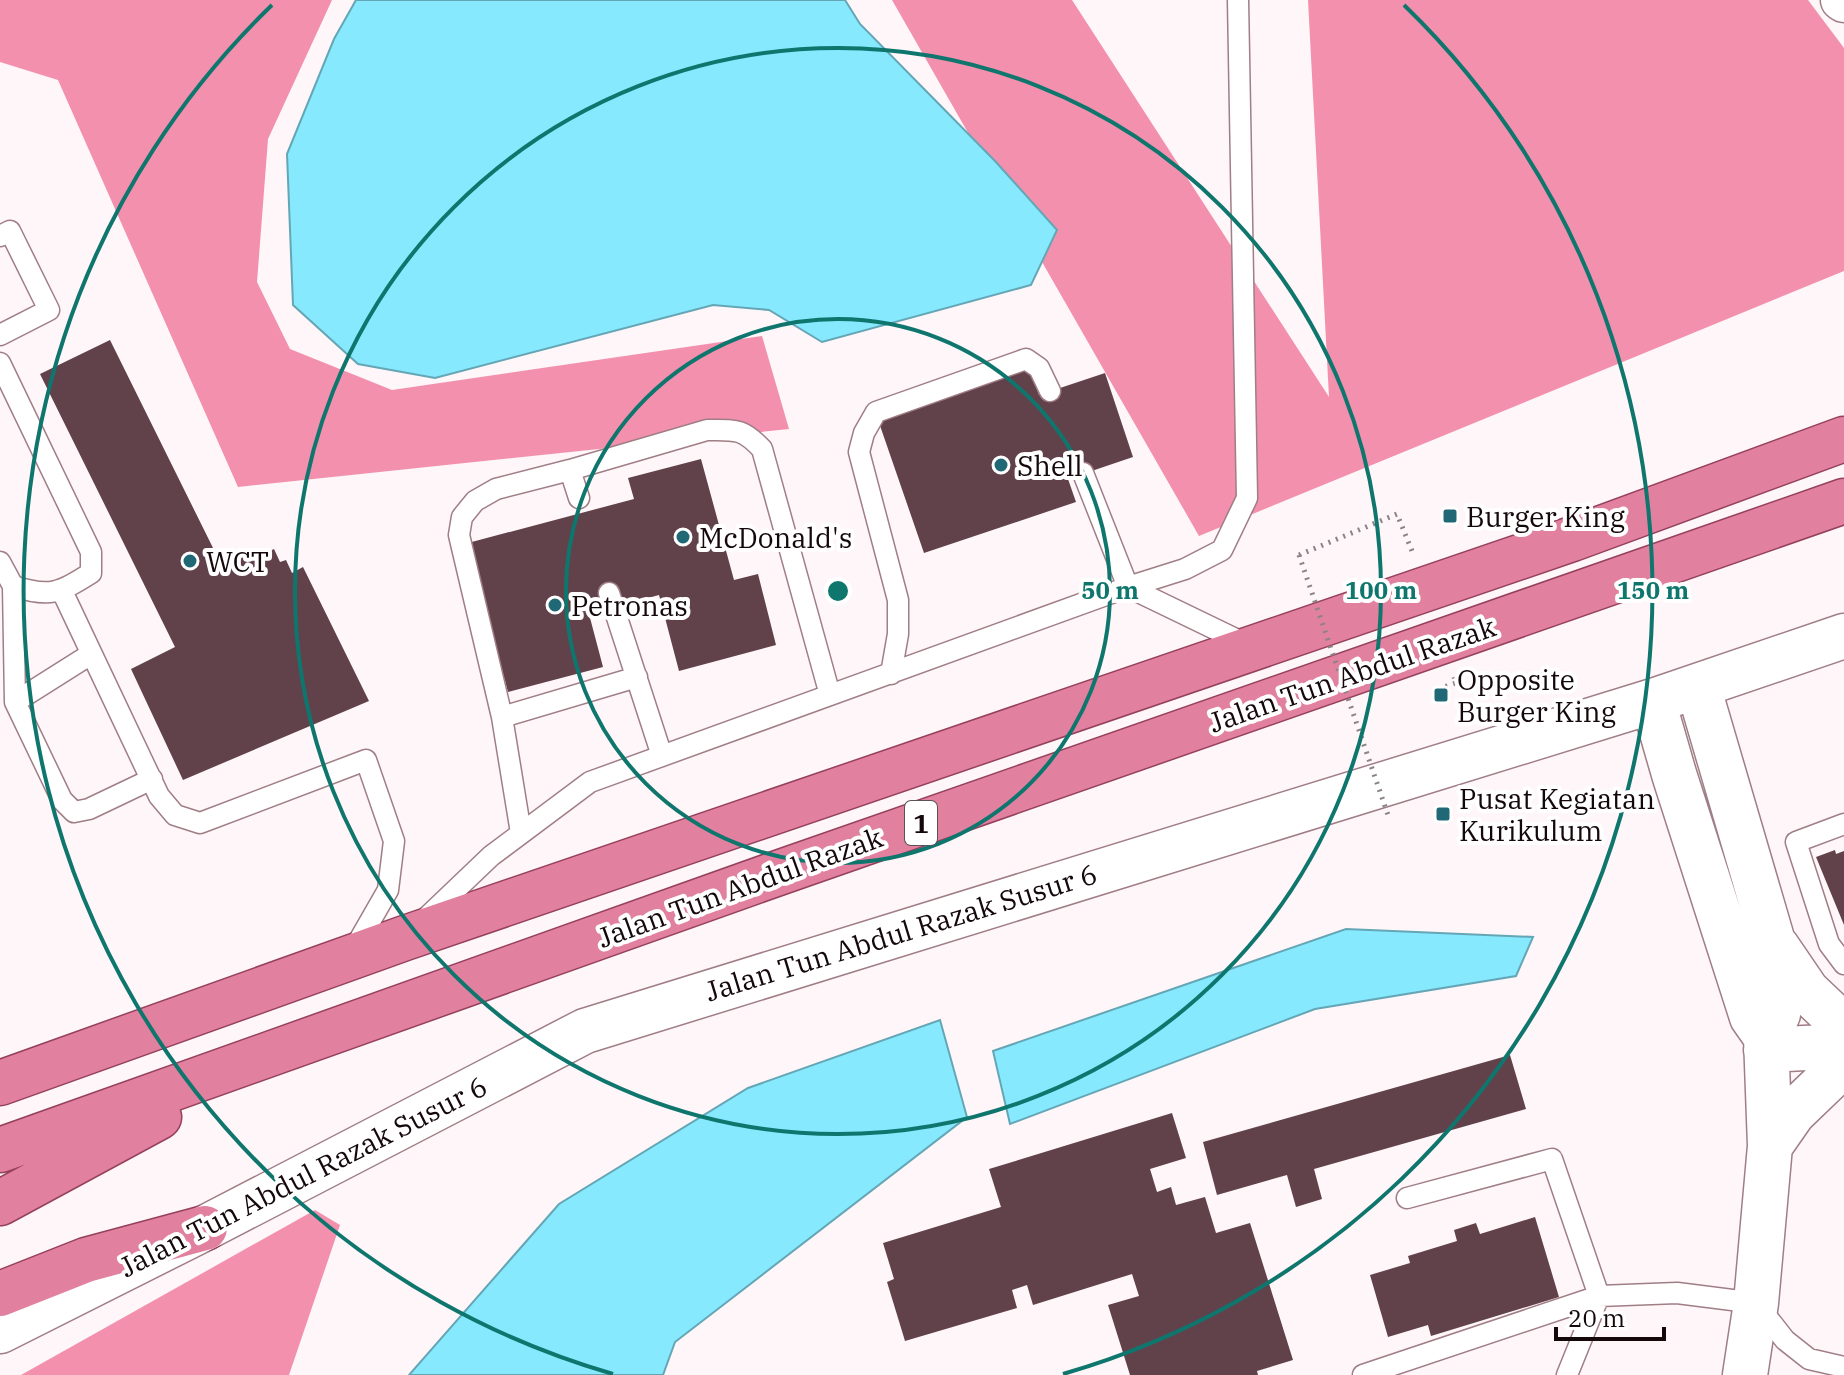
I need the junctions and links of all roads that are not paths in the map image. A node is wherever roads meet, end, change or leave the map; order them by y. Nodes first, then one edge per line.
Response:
1 (1238, 0) edge
2 (0, 236) edge
3 (0, 335) edge
4 (0, 363) edge
5 (1050, 391) dead end
6 (1844, 439) edge
7 (570, 470) junction
8 (1083, 473) dead end
9 (579, 498) dead end
10 (1844, 501) edge
11 (0, 562) edge
12 (13, 586) junction
13 (1128, 587) junction
14 (62, 591) junction
15 (609, 593) dead end
16 (1844, 636) edge
17 (1256, 649) junction
18 (91, 654) junction
19 (891, 674) junction
20 (637, 677) junction
21 (1698, 686) junction
22 (830, 695) junction
23 (1653, 701) junction
24 (15, 702) junction
25 (502, 717) junction
26 (662, 756) junction
27 (152, 779) junction
28 (1844, 824) edge
29 (521, 833) junction
30 (405, 938) junction
31 (1773, 942) junction
32 (349, 958) junction
33 (1844, 964) edge
34 (1844, 1026) edge
35 (1766, 1044) junction
36 (1844, 1046) edge
37 (273, 1054) junction
38 (1844, 1064) edge
39 (0, 1083) edge
40 (1770, 1146) junction
41 (0, 1150) edge
42 (1407, 1198) dead end
43 (0, 1203) edge
44 (205, 1228) junction
45 (0, 1294) edge
46 (1599, 1296) junction
47 (1756, 1303) junction
48 (0, 1331) edge
49 (1844, 1367) edge
50 (1363, 1375) edge
51 (1567, 1375) edge
52 (1745, 1375) edge

1 - 13 lane
2 - 3 lane
4 - 14 lane
5 - 19 lane
6 - 17 highway, Jalan Tun Abdul Razak / 1
7 - 9 lane
7 - 22 lane
7 - 25 lane
8 - 13 lane
10 - 37 highway, Jalan Tun Abdul Razak / 1
11 - 12 lane
12 - 14 lane
12 - 24 lane
13 - 17 lane
13 - 19 lane
14 - 18 lane
15 - 20 lane
16 - 21 street, Jalan Tun Abdul Razak Susur 6
17 - 30 highway, Jalan Tun Abdul Razak / 1
18 - 24 lane
18 - 27 lane
19 - 22 lane
20 - 25 lane
20 - 26 lane
21 - 23 street, Jalan Tun Abdul Razak Susur 6
21 - 31 street
22 - 26 lane
23 - 35 street
23 - 44 street, Jalan Tun Abdul Razak Susur 6
24 - 27 lane
25 - 29 lane
26 - 29 lane
27 - 32 lane
28 - 33 lane
29 - 30 lane
30 - 32 highway, Jalan Tun Abdul Razak / 1
31 - 34 street
31 - 35 street
32 - 39 highway, Jalan Tun Abdul Razak / 1
35 - 36 street
35 - 40 street
37 - 41 highway, Jalan Tun Abdul Razak / 1
37 - 43 highway
38 - 40 street
40 - 47 street
42 - 46 lane
44 - 45 highway
44 - 48 street, Jalan Tun Abdul Razak Susur 6
46 - 47 lane
46 - 50 lane
46 - 51 lane
47 - 49 lane
47 - 52 street

